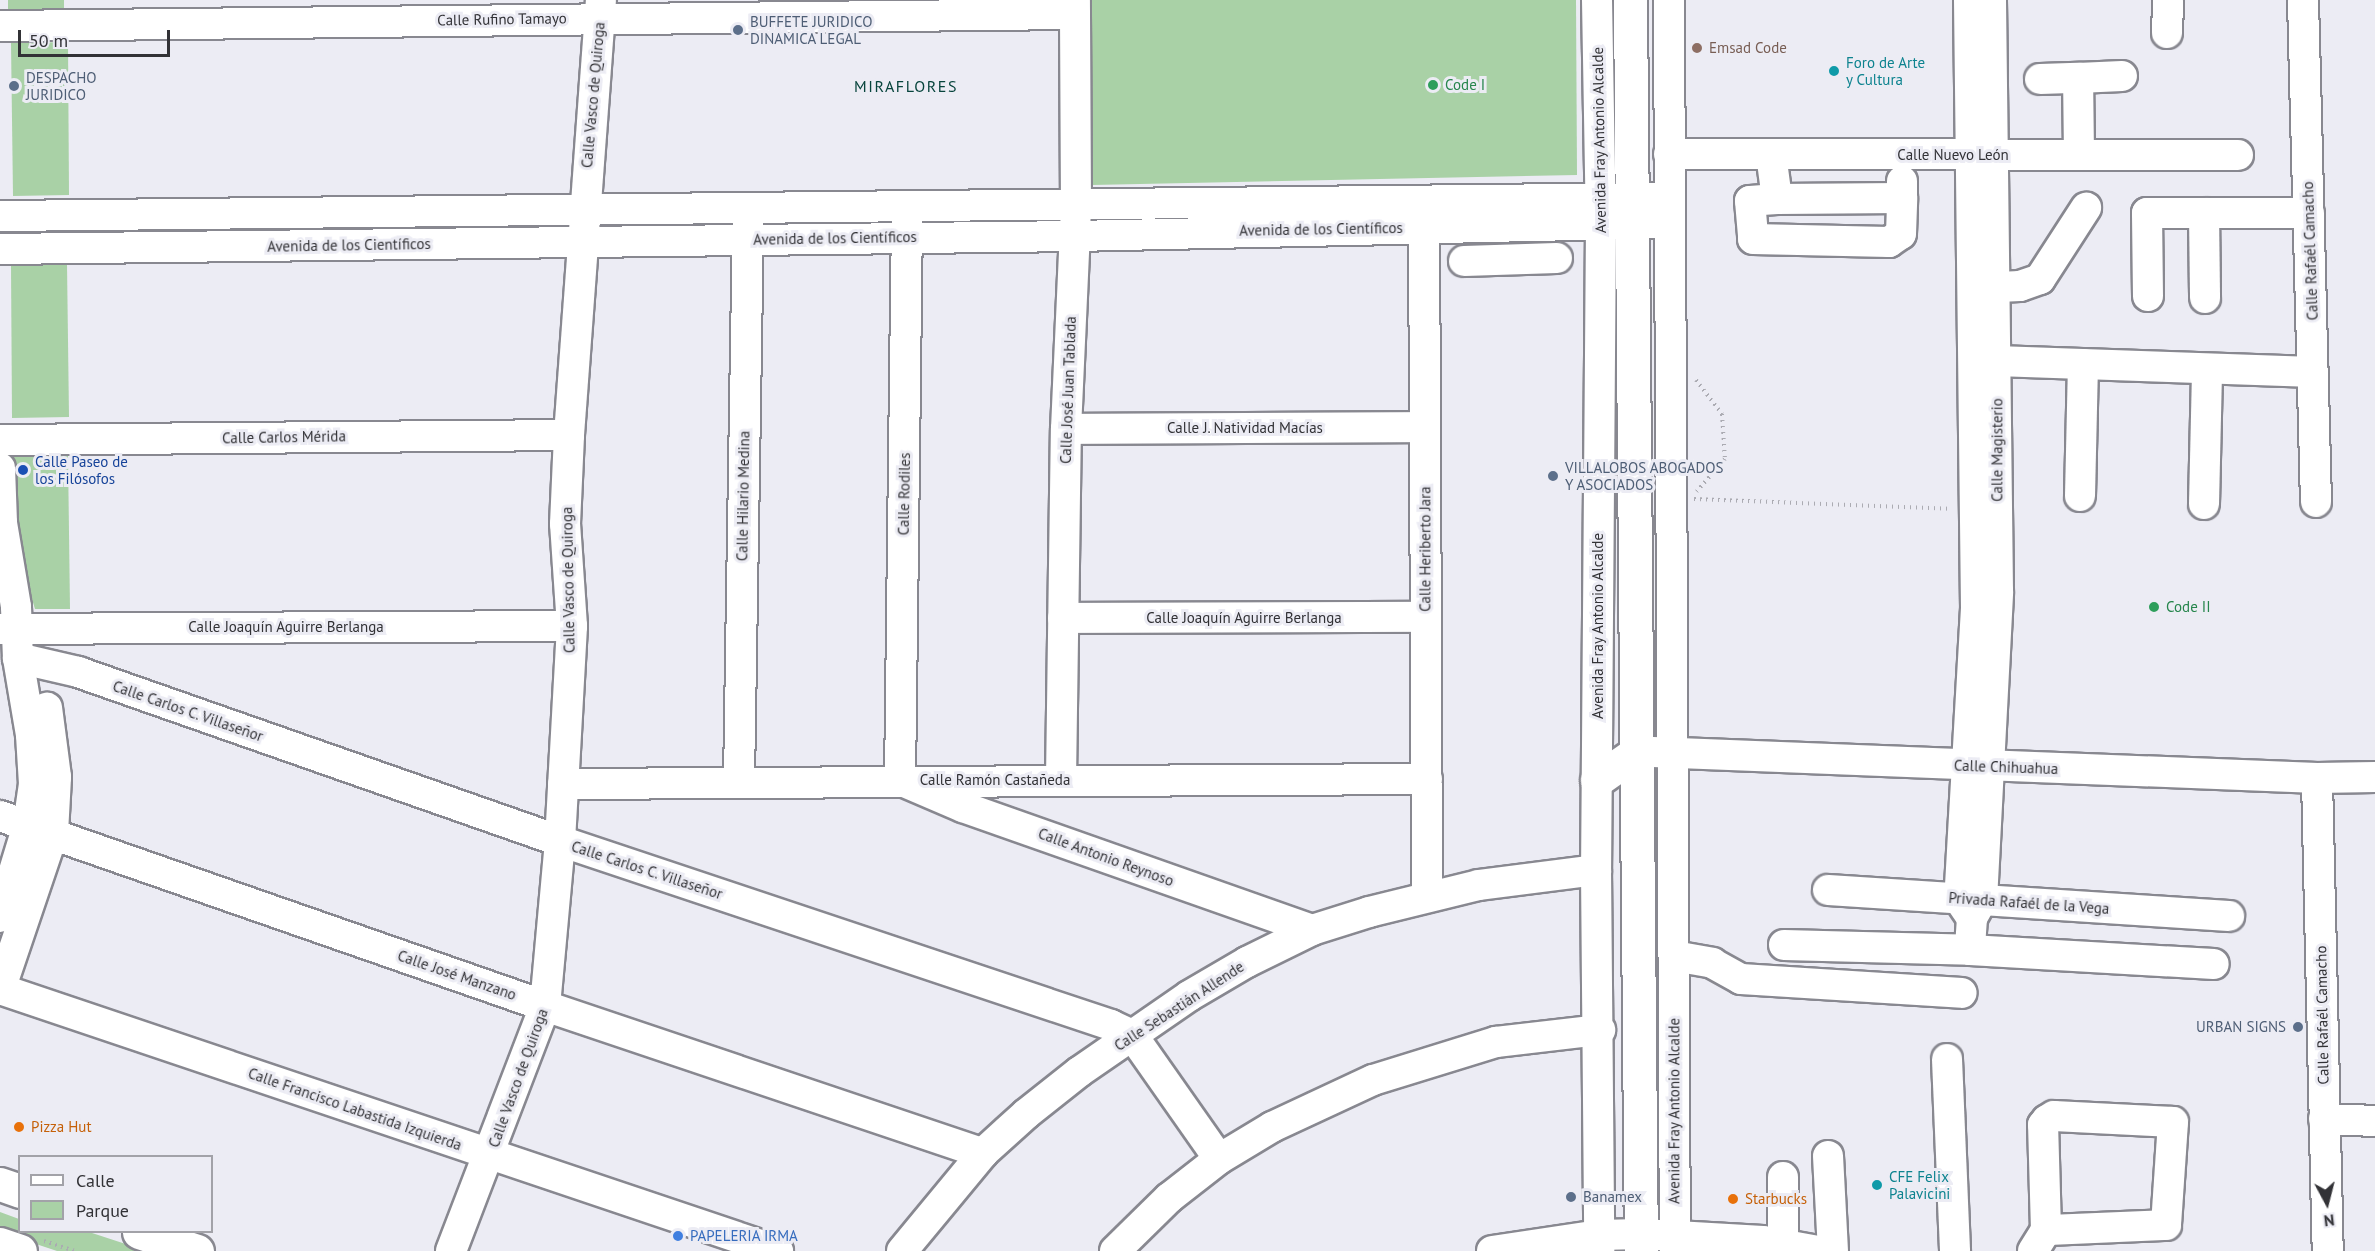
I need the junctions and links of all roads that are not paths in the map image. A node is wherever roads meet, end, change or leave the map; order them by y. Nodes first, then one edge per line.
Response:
1 (1597, 0) edge
2 (1630, 0) edge
3 (1669, 0) edge
4 (1969, 0) edge
5 (1991, 0) edge
6 (2168, 0) edge
7 (2303, 0) edge
8 (1075, 7) edge
9 (600, 9) edge
10 (0, 26) edge
11 (2167, 33) dead end
12 (2122, 76) dead end
13 (2078, 78) junction
14 (2040, 79) dead end
15 (1669, 154) junction
16 (1771, 154) junction
17 (1900, 155) junction
18 (1983, 155) junction
19 (2079, 155) junction
20 (2238, 155) dead end
21 (1902, 198) junction
22 (1777, 199) junction
23 (1076, 206) junction
24 (2086, 208) dead end
25 (749, 210) junction
26 (1669, 210) junction
27 (1634, 211) junction
28 (1601, 212) junction
29 (582, 213) junction
30 (2204, 213) junction
31 (2309, 213) junction
32 (1424, 214) junction
33 (0, 216) edge
34 (908, 222) junction
35 (1505, 226) junction
36 (1074, 236) junction
37 (748, 240) junction
38 (580, 243) junction
39 (0, 249) edge
40 (1557, 258) dead end
41 (1506, 260) junction
42 (1464, 261) dead end
43 (1985, 288) junction
44 (2148, 296) dead end
45 (2205, 298) dead end
46 (1996, 361) junction
47 (2083, 364) junction
48 (2206, 369) junction
49 (2313, 372) junction
50 (1425, 427) junction
51 (1066, 429) junction
52 (569, 435) junction
53 (0, 440) edge
54 (0, 468) edge
55 (2080, 496) dead end
56 (2316, 502) dead end
57 (2204, 504) dead end
58 (1426, 617) junction
59 (1063, 618) junction
60 (15, 623) edge
61 (572, 626) junction
62 (28, 659) junction
63 (1672, 750) junction
64 (1637, 752) junction
65 (1979, 766) junction
66 (2375, 777) edge
67 (2317, 778) junction
68 (1427, 779) junction
69 (900, 780) junction
70 (1060, 780) junction
71 (1597, 780) junction
72 (739, 781) junction
73 (563, 784) junction
74 (0, 816) edge
75 (40, 829) junction
76 (560, 841) junction
77 (1596, 870) junction
78 (1828, 890) dead end
79 (1427, 897) junction
80 (1971, 906) junction
81 (2229, 916) dead end
82 (0, 917) edge
83 (1312, 930) junction
84 (1784, 945) dead end
85 (1970, 950) junction
86 (1674, 956) junction
87 (2214, 964) dead end
88 (0, 989) edge
89 (1962, 993) dead end
90 (545, 1006) junction
91 (1600, 1030) junction
92 (1132, 1035) junction
93 (1947, 1059) dead end
94 (2324, 1119) junction
95 (2375, 1121) edge
96 (983, 1153) junction
97 (490, 1154) junction
98 (1219, 1159) junction
99 (1783, 1177) dead end
100 (0, 1184) edge
101 (18, 1190) edge
102 (142, 1233) edge
103 (2039, 1241) edge
104 (1641, 1242) edge
105 (1599, 1243) edge
106 (1675, 1243) edge
107 (1783, 1243) junction
108 (0, 1244) edge
109 (20, 1251) edge
110 (197, 1251) edge
111 (451, 1251) edge
112 (778, 1251) edge
113 (902, 1251) edge
114 (1116, 1251) edge
115 (1492, 1251) edge
116 (1818, 1251) edge
117 (1833, 1251) edge
118 (1852, 1251) edge
119 (1955, 1251) edge
120 (2328, 1251) edge

1 - 28 street, Avenida Fray Antonio Alcalde
2 - 27 main road
3 - 15 street, Avenida Fray Antonio Alcalde
4 - 18 street, Calle Magisterio
5 - 18 street, Calle Magisterio
6 - 11 street
7 - 31 street, Calle Rafaél Camacho
8 - 9 street, Calle Rufino Tamayo
8 - 23 street, Calle José Juan Tablada
9 - 10 street, Calle Rufino Tamayo
9 - 29 street, Calle Vasco de Quiroga
12 - 13 street
13 - 14 street
13 - 19 street
15 - 16 street, Calle Nuevo León
15 - 26 street, Avenida Fray Antonio Alcalde
16 - 17 street, Calle Nuevo León
16 - 22 street
17 - 18 street, Calle Nuevo León
17 - 21 street
18 - 19 street, Calle Nuevo León
18 - 43 street, Calle Magisterio
19 - 20 street, Calle Nuevo León
21 - 22 street
21 - 22 street
23 - 32 street, Avenida de los Científicos
23 - 34 street, Avenida de los Científicos
23 - 36 street, Calle José Juan Tablada
24 - 43 street
25 - 29 street, Avenida de los Científicos
25 - 34 street, Avenida de los Científicos
25 - 37 street, Calle Hilario Medina
26 - 27 street, Avenida de los Científicos
26 - 63 street, Avenida Fray Antonio Alcalde
27 - 28 street, Avenida de los Científicos
27 - 64 main road
28 - 32 street, Avenida de los Científicos
28 - 35 street, Avenida de los Científicos
28 - 71 street, Avenida Fray Antonio Alcalde
29 - 33 street, Avenida de los Científicos
29 - 38 street, Calle Vasco de Quiroga
30 - 31 street
30 - 44 street
30 - 45 street
31 - 49 street, Calle Rafaél Camacho
32 - 35 street, Avenida de los Científicos
32 - 36 street, Avenida de los Científicos
32 - 50 street, Calle Heriberto Jara
34 - 36 street, Avenida de los Científicos
34 - 37 street, Avenida de los Científicos
34 - 69 street, Calle Rodiles
35 - 41 street
36 - 51 street, Calle José Juan Tablada
37 - 38 street, Avenida de los Científicos
37 - 72 street, Calle Hilario Medina
38 - 39 street, Avenida de los Científicos
38 - 52 street, Calle Vasco de Quiroga
40 - 41 street
41 - 42 street
43 - 46 street, Calle Magisterio
43 - 65 street, Calle Magisterio
46 - 47 street
46 - 65 street, Calle Magisterio
47 - 48 street
47 - 55 street
48 - 49 street
48 - 57 street
49 - 56 street, Calle Rafaél Camacho
50 - 51 street, Calle J. Natividad Macías
50 - 58 street, Calle Heriberto Jara
51 - 59 street, Calle José Juan Tablada
52 - 53 street, Calle Carlos Mérida
52 - 61 street, Calle Vasco de Quiroga
54 - 60 street
58 - 59 street, Calle Joaquín Aguirre Berlanga
58 - 68 street, Calle Heriberto Jara
59 - 70 street, Calle José Juan Tablada
60 - 61 street, Calle Joaquín Aguirre Berlanga
60 - 62 street
61 - 73 street, Calle Vasco de Quiroga
62 - 75 street
62 - 76 street, Calle Carlos C. Villaseñor
63 - 64 street, Calle Chihuahua
63 - 65 street, Calle Chihuahua
63 - 86 street, Avenida Fray Antonio Alcalde
64 - 71 main road
64 - 104 main road
65 - 67 street, Calle Chihuahua
65 - 80 street, Calle Magisterio
66 - 67 street, Calle Chihuahua
67 - 94 street, Calle Rafaél Camacho
68 - 70 street, Calle Ramón Castañeda
68 - 79 street, Calle Heriberto Jara
69 - 70 street, Calle Ramón Castañeda
69 - 72 street, Calle Ramón Castañeda
69 - 83 street, Calle Antonio Reynoso
71 - 77 street, Avenida Fray Antonio Alcalde
72 - 73 street, Calle Ramón Castañeda
73 - 76 street, Calle Vasco de Quiroga
74 - 75 street, Calle José Manzano
75 - 82 street
75 - 88 street
75 - 90 street, Calle José Manzano
76 - 90 street, Calle Vasco de Quiroga
76 - 92 street, Calle Carlos C. Villaseñor
77 - 79 street, Calle Sebastián Allende
77 - 91 street, Avenida Fray Antonio Alcalde
78 - 80 street, Privada Rafaél de la Vega
79 - 83 street, Calle Sebastián Allende
80 - 81 street, Privada Rafaél de la Vega
80 - 85 street, Calle Magisterio
83 - 92 street, Calle Sebastián Allende
84 - 85 street
85 - 87 street
86 - 89 street
86 - 106 street, Avenida Fray Antonio Alcalde
88 - 97 street, Calle Francisco Labastida Izquierda
90 - 96 street, Calle José Manzano
90 - 97 street, Calle Vasco de Quiroga
91 - 98 street
91 - 105 street, Avenida Fray Antonio Alcalde
92 - 96 street, Calle Sebastián Allende
92 - 98 street
93 - 119 street
94 - 95 street
94 - 120 street, Calle Rafaél Camacho
96 - 113 street, Calle Sebastián Allende
97 - 111 street, Calle Vasco de Quiroga
97 - 112 street, Calle Francisco Labastida Izquierda
98 - 114 street
99 - 107 street
100 - 101 main road
102 - 110 main road
103 - 103 street
104 - 105 street
104 - 106 street
105 - 115 street
106 - 107 street
107 - 116 street
108 - 109 main road
117 - 118 street

